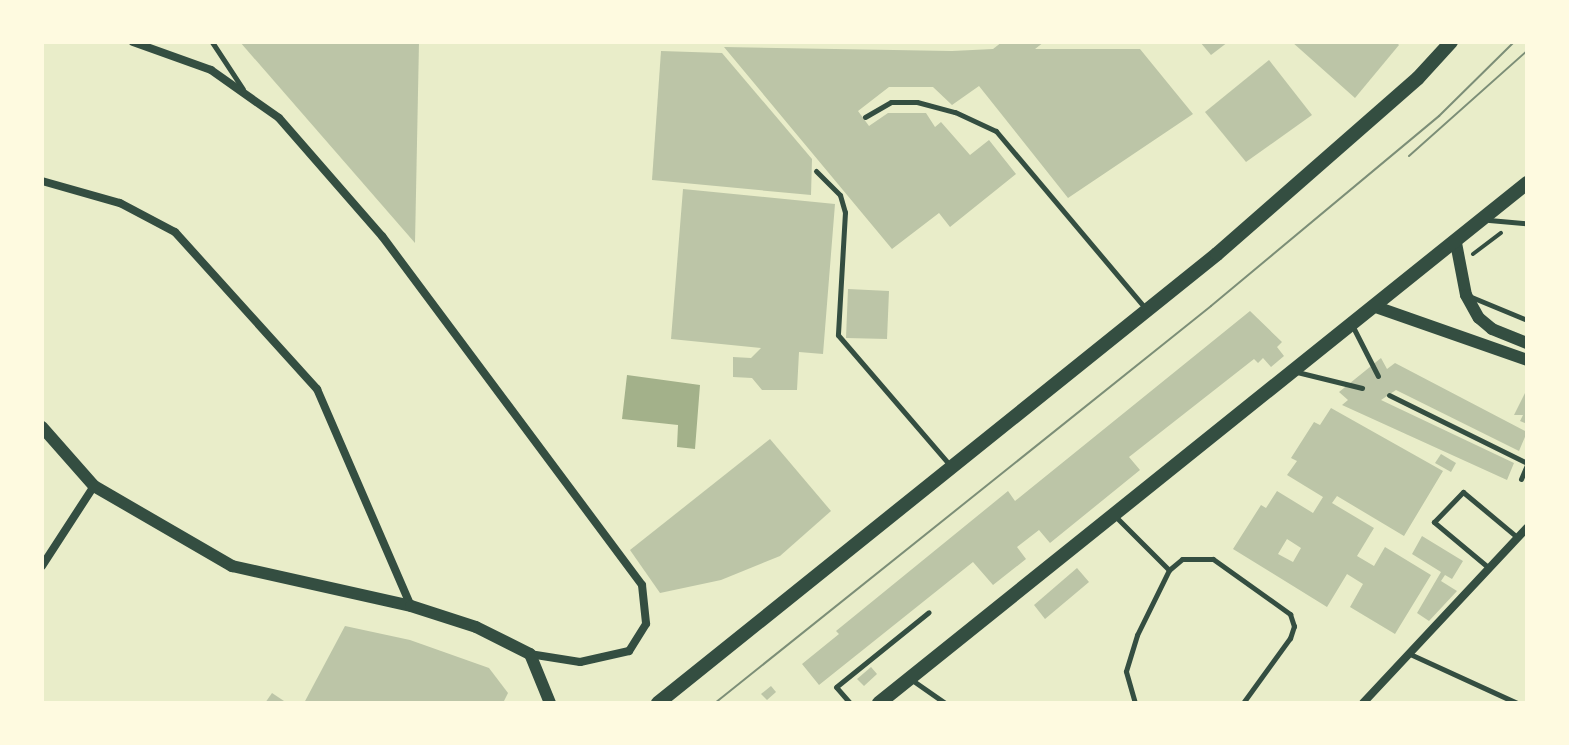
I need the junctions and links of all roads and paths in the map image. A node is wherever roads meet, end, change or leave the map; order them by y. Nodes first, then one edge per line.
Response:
1 (133, 42) edge
2 (212, 42) edge
3 (1451, 42) edge
4 (243, 89) junction
5 (865, 117) dead end
6 (816, 171) dead end
7 (42, 181) edge
8 (1527, 183) edge
9 (1484, 219) junction
10 (1527, 223) edge
11 (1510, 231) dead end
12 (1456, 243) junction
13 (1467, 259) dead end
14 (1466, 295) junction
15 (1376, 307) junction
16 (1147, 309) junction
17 (1527, 320) edge
18 (1352, 326) junction
19 (1527, 343) edge
20 (1527, 360) edge
21 (1293, 371) junction
22 (1378, 376) dead end
23 (1362, 388) dead end
24 (1389, 395) dead end
25 (42, 427) edge
26 (1527, 464) edge
27 (950, 465) junction
28 (1521, 479) dead end
29 (94, 486) junction
30 (1113, 514) junction
31 (1527, 528) edge
32 (1518, 538) junction
33 (42, 566) edge
34 (1489, 568) junction
35 (1169, 570) junction
36 (411, 606) junction
37 (929, 612) dead end
38 (530, 654) junction
39 (1410, 654) junction
40 (908, 677) junction
41 (550, 703) edge
42 (658, 703) edge
43 (850, 703) edge
44 (879, 703) edge
45 (945, 703) edge
46 (1135, 703) edge
47 (1243, 703) edge
48 (1363, 703) edge
49 (1517, 703) edge

1 - 4 street
2 - 4 lane
3 - 16 main road
4 - 38 street
5 - 16 lane
6 - 27 lane
7 - 36 street
8 - 9 main road
9 - 10 lane
9 - 12 main road
11 - 13 path
12 - 14 street
12 - 15 main road
14 - 17 lane
14 - 19 street
15 - 18 main road
15 - 20 street
16 - 27 main road
18 - 21 main road
18 - 22 lane
21 - 23 lane
21 - 30 main road
24 - 26 lane
25 - 29 street
26 - 28 lane
27 - 42 main road
29 - 33 street
29 - 36 street
30 - 35 lane
30 - 40 main road
31 - 32 street
32 - 34 street
32 - 34 lane
34 - 39 street
35 - 46 lane
35 - 47 lane
36 - 38 street
37 - 43 lane
38 - 41 street
39 - 48 street
39 - 49 lane
40 - 44 main road
40 - 45 lane

